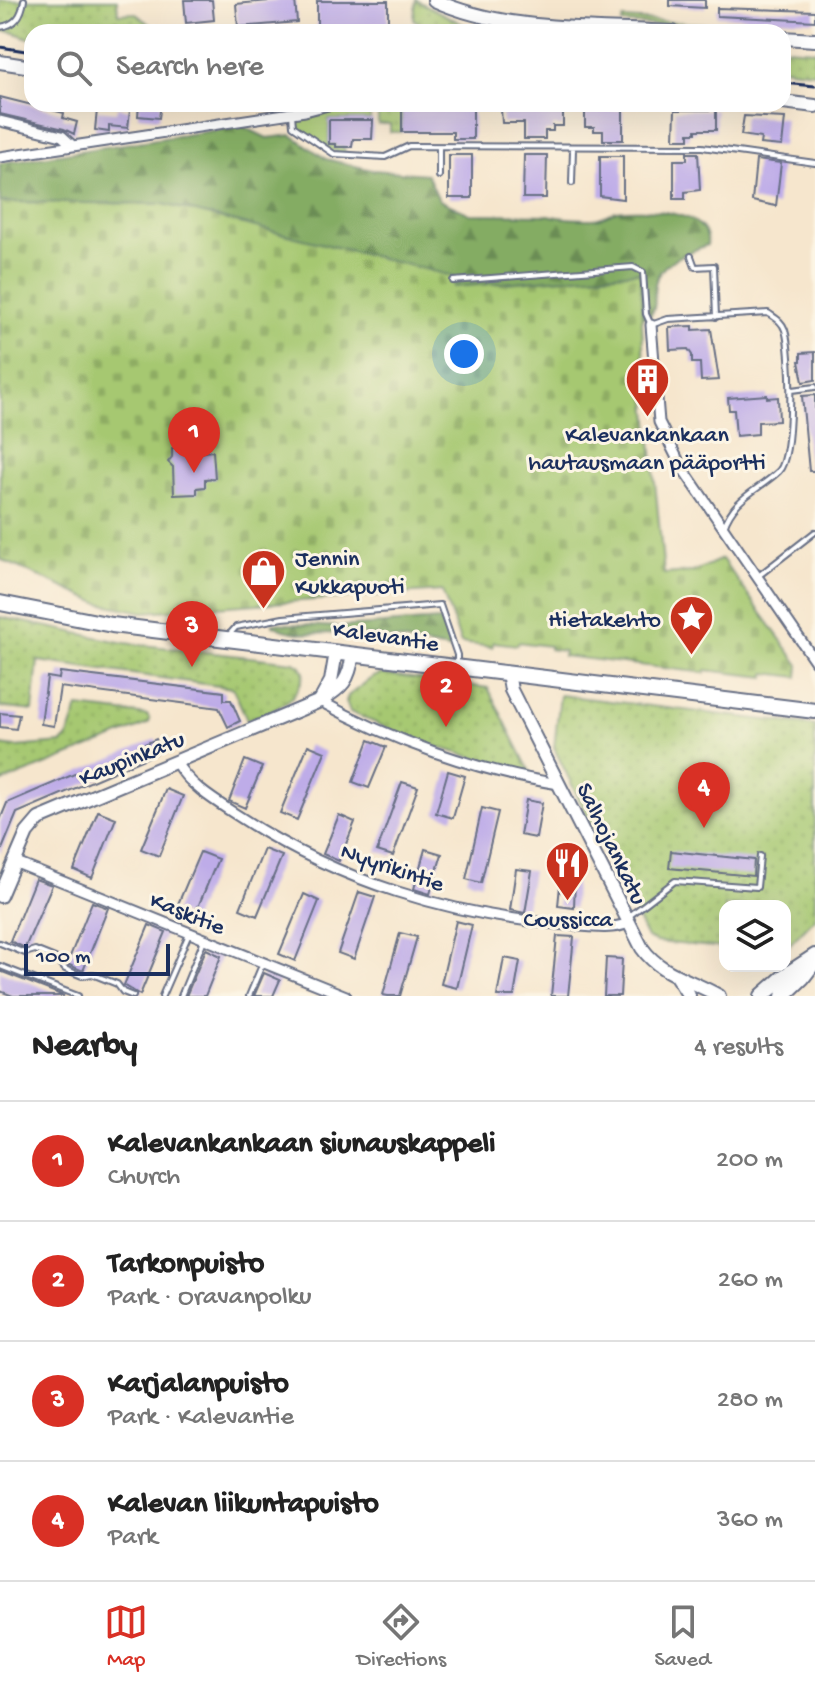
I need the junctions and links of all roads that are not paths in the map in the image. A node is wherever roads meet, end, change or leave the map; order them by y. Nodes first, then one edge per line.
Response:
1 (24, 0) edge
2 (434, 0) edge
3 (538, 24) edge
4 (0, 27) edge
5 (791, 38) edge
6 (815, 40) edge
7 (0, 62) edge
8 (24, 66) edge
9 (791, 103) edge
10 (815, 106) edge
11 (299, 112) edge
12 (292, 113) junction
13 (0, 121) edge
14 (73, 146) junction
15 (439, 147) junction
16 (573, 149) junction
17 (0, 157) edge
18 (815, 163) edge
19 (439, 176) dead end
20 (572, 183) dead end
21 (691, 256) dead end
22 (453, 281) dead end
23 (716, 317) junction
24 (651, 325) junction
25 (815, 387) edge
26 (792, 390) junction
27 (724, 530) junction
28 (815, 532) edge
29 (757, 577) junction
30 (0, 603) edge
31 (225, 639) junction
32 (336, 652) junction
33 (353, 654) junction
34 (815, 661) edge
35 (456, 666) junction
36 (508, 673) junction
37 (320, 701) junction
38 (815, 711) edge
39 (176, 762) junction
40 (559, 784) junction
41 (760, 856) dead end
42 (14, 862) junction
43 (0, 896) edge
44 (627, 920) junction
45 (189, 934) junction
46 (204, 940) junction
47 (0, 943) edge
48 (815, 958) edge
49 (263, 964) junction
50 (0, 966) edge
51 (676, 976) junction
52 (78, 996) edge
53 (133, 996) edge
54 (162, 996) edge
55 (181, 996) edge
56 (249, 996) edge
57 (346, 996) edge
58 (689, 996) edge
59 (719, 996) edge
60 (762, 996) edge
61 (783, 996) edge

1 - 4 lane
2 - 3 street
5 - 6 street
7 - 8 street
9 - 10 street
11 - 12 street
12 - 14 street
12 - 15 lane
13 - 14 street
14 - 17 street
15 - 16 lane
15 - 19 lane
16 - 18 lane
16 - 20 lane
21 - 23 lane
22 - 24 lane
23 - 24 lane
23 - 26 lane
24 - 27 street
25 - 26 lane
26 - 27 lane
27 - 29 street
28 - 29 lane
29 - 34 street
30 - 31 main road, Kalevantie
31 - 32 main road, Kalevantie
31 - 35 lane
32 - 33 main road, Kalevantie
32 - 37 street
33 - 35 main road, Kalevantie
33 - 37 street, Kaupinkatu
35 - 36 main road, Kalevantie
36 - 38 main road, Kalevantie
36 - 40 street, Salhojankatu
37 - 39 street, Kaupinkatu
37 - 40 street
39 - 42 street, Kaupinkatu
39 - 44 street, Nyyrikintie
40 - 44 street, Salhojankatu
41 - 44 lane
42 - 43 street, Kaupinkatu
42 - 45 street, Kaskitie
44 - 51 street, Salhojankatu
45 - 46 street, Kaskitie
45 - 54 lane
46 - 49 street, Kaskitie
46 - 55 lane
47 - 53 lane
48 - 60 main road
48 - 61 main road
49 - 56 lane
49 - 57 street, Kaskitie
50 - 52 lane
51 - 58 street
51 - 59 street, Salhojankatu

